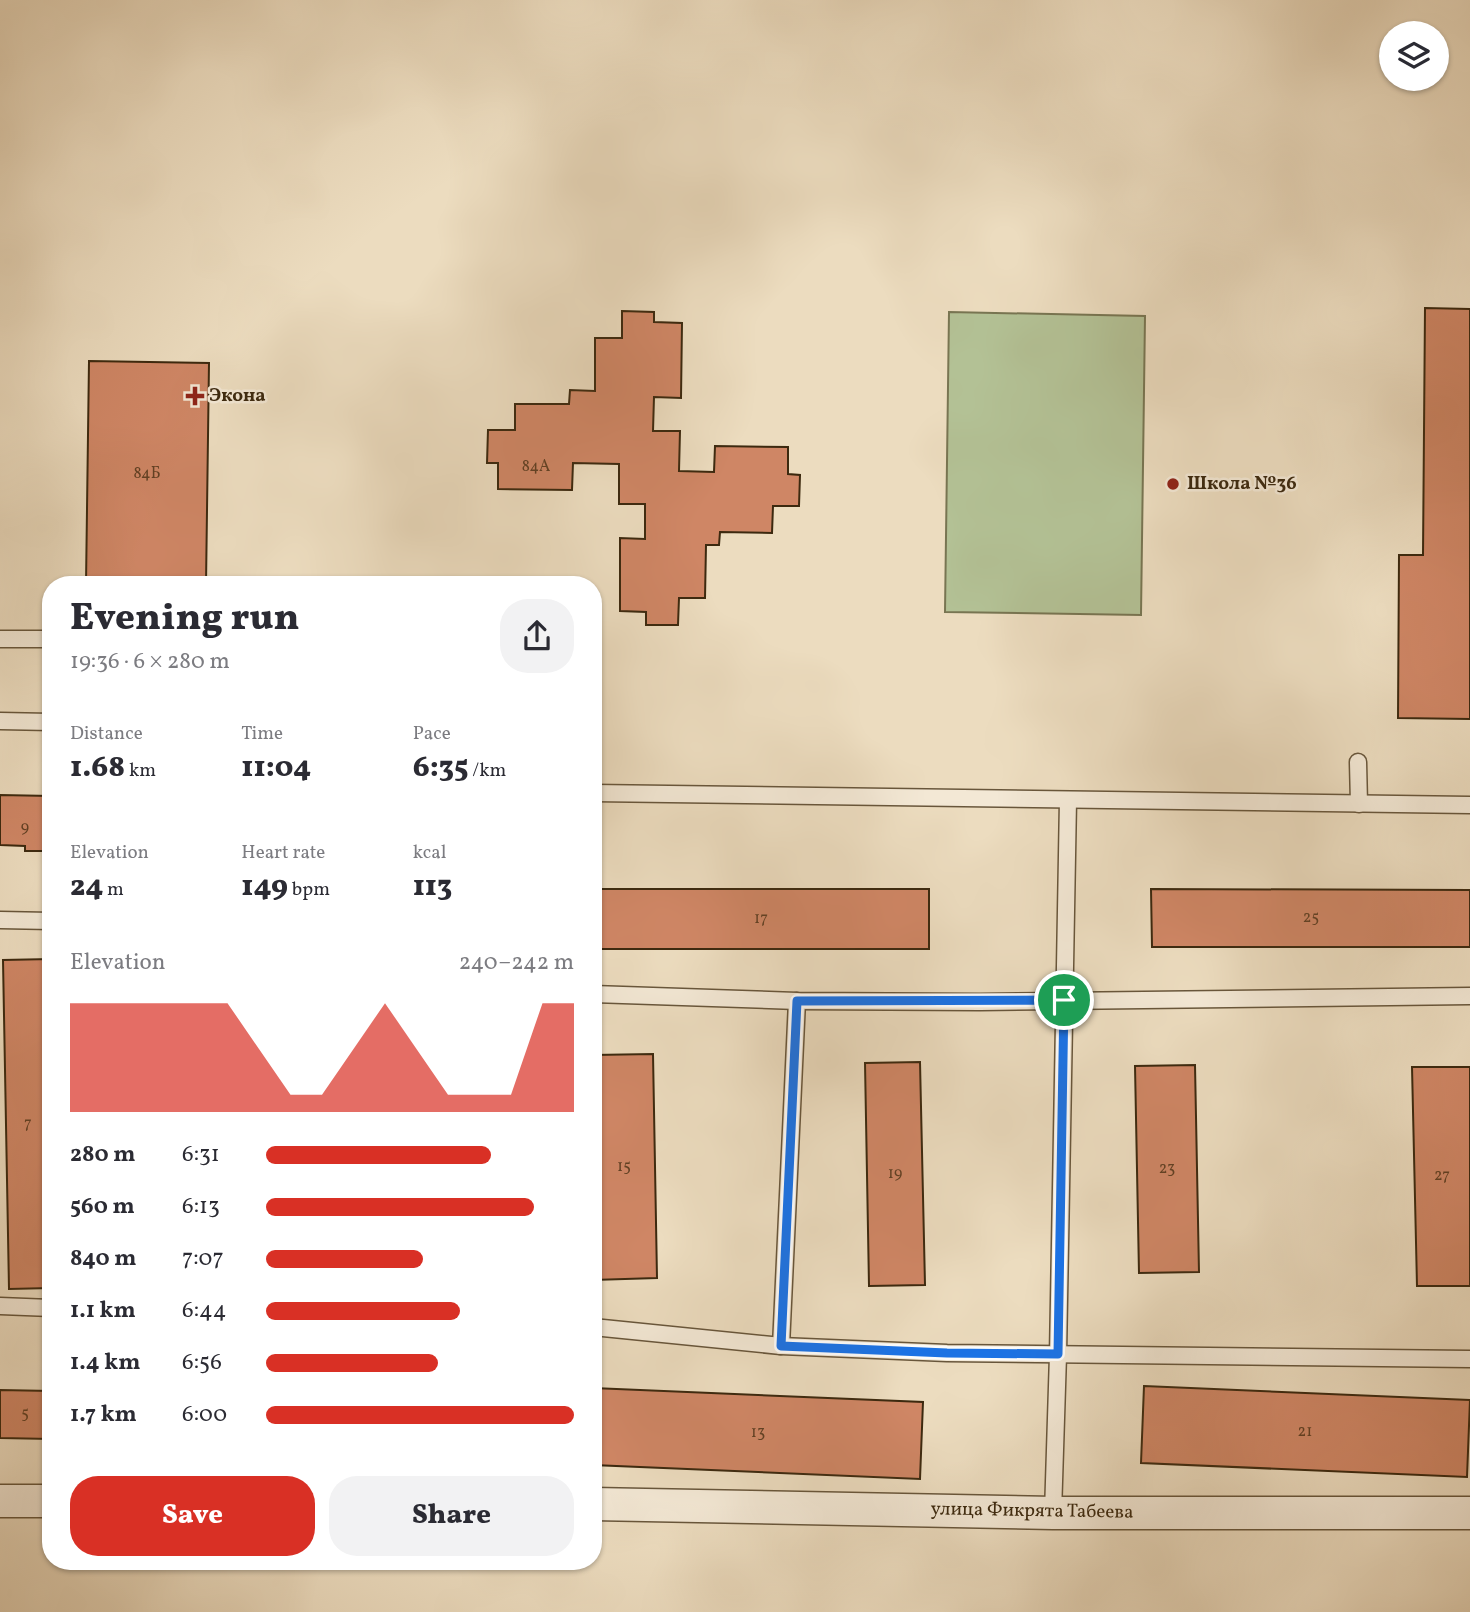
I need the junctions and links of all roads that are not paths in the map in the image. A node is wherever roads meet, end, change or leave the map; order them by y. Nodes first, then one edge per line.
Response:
1 (0, 639) edge
2 (42, 639) edge
3 (0, 721) edge
4 (42, 722) edge
5 (1358, 762) dead end
6 (602, 793) edge
7 (1068, 800) junction
8 (1359, 804) junction
9 (1470, 805) edge
10 (0, 920) edge
11 (42, 921) edge
12 (602, 994) edge
13 (1470, 996) edge
14 (1064, 1000) junction
15 (797, 1001) junction
16 (0, 1306) edge
17 (42, 1308) edge
18 (602, 1328) edge
19 (781, 1346) junction
20 (1058, 1354) junction
21 (1470, 1359) edge
22 (0, 1501) edge
23 (42, 1501) edge
24 (602, 1504) edge
25 (1053, 1513) junction
26 (1470, 1513) edge

1 - 2 lane
3 - 4 lane
5 - 8 lane
6 - 7 lane
7 - 8 lane
7 - 14 lane
8 - 9 lane
10 - 11 lane
12 - 15 lane
13 - 14 lane
14 - 15 lane
14 - 20 lane
15 - 19 lane
16 - 17 lane
18 - 19 lane
19 - 20 lane
20 - 21 lane
20 - 25 lane
22 - 23 street
24 - 25 street, улица Фикрята Табеева
25 - 26 street, улица Фикрята Табеева

